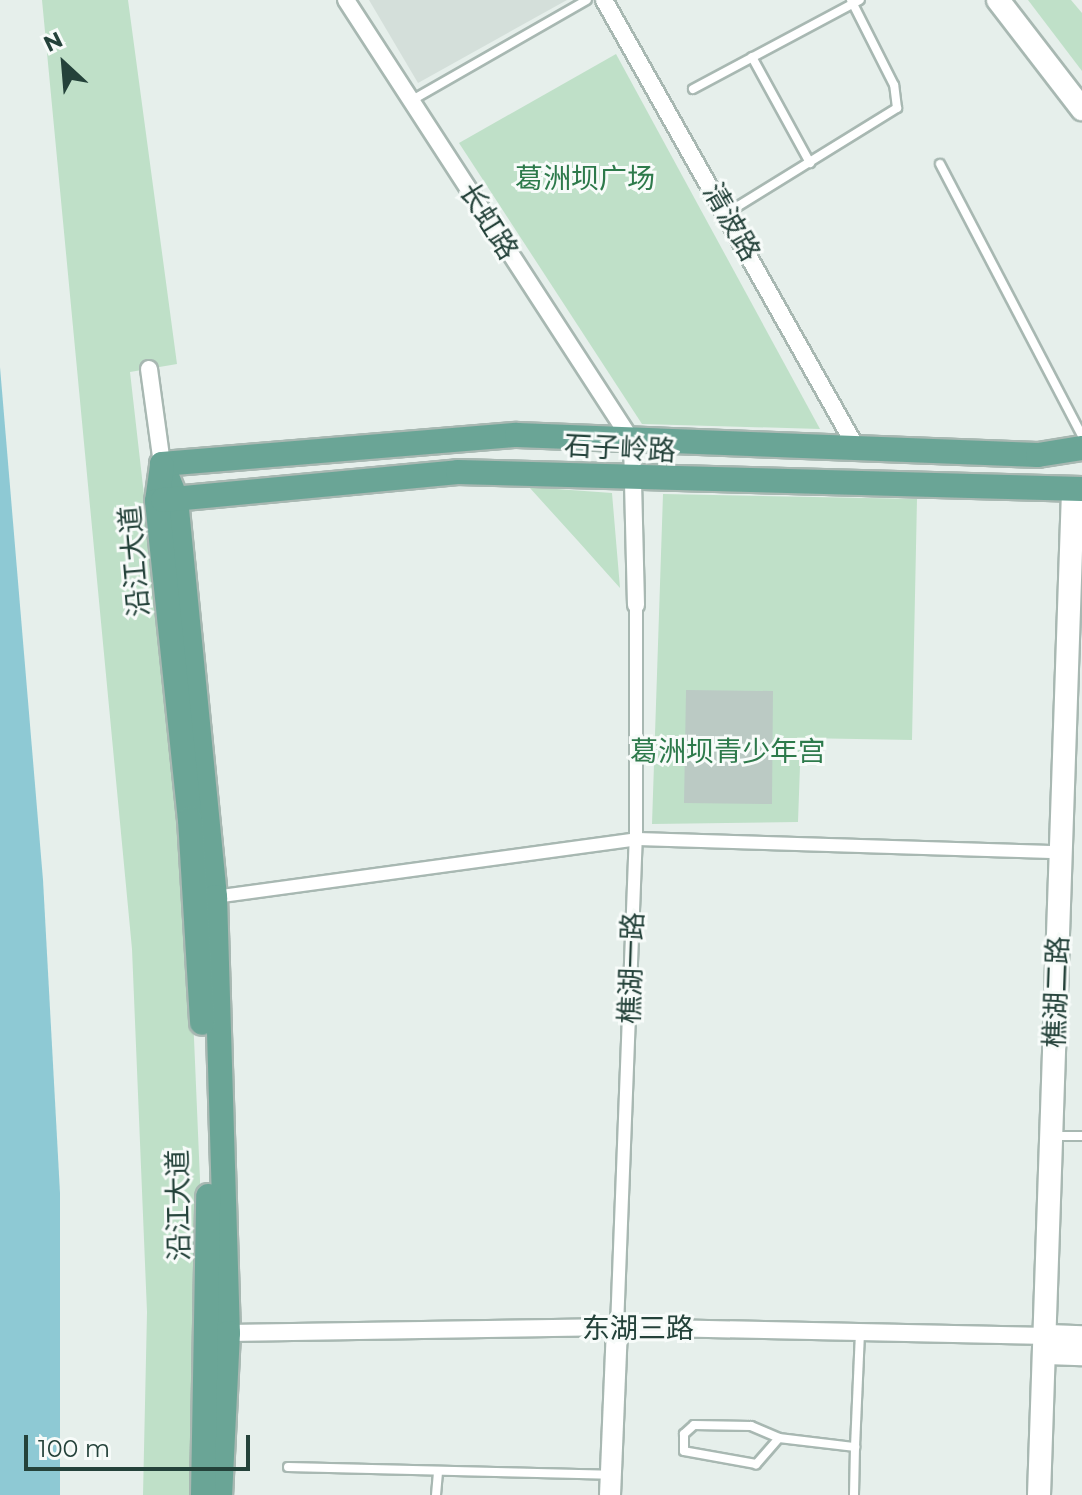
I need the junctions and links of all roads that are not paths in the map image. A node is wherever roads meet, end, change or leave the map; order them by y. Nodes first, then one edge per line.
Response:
1 (346, 0) edge
2 (587, 0) edge
3 (604, 0) edge
4 (998, 0) edge
5 (855, 1) edge
6 (752, 57) junction
7 (693, 89) dead end
8 (414, 99) junction
9 (1082, 109) edge
10 (810, 163) junction
11 (940, 164) dead end
12 (727, 213) junction
13 (149, 369) dead end
14 (1082, 436) edge
15 (632, 441) junction
16 (856, 447) junction
17 (1082, 448) edge
18 (162, 464) junction
19 (633, 479) junction
20 (1077, 489) edge
21 (166, 500) junction
22 (1082, 569) edge
23 (636, 605) joint
24 (636, 839) junction
25 (1061, 852) junction
26 (215, 897) junction
27 (1072, 1136) edge
28 (617, 1327) junction
29 (860, 1332) junction
30 (228, 1333) junction
31 (1063, 1345) edge
32 (779, 1438) junction
33 (855, 1447) junction
34 (288, 1467) dead end
35 (438, 1473) junction
36 (611, 1485) edge
37 (203, 1495) edge
38 (220, 1495) edge
39 (436, 1495) edge
40 (854, 1495) edge
41 (1039, 1495) edge
42 (1053, 1495) edge

1 - 8 street, 长虹路
2 - 8 lane
3 - 12 street, 清波路
4 - 9 main road
5 - 6 lane
5 - 10 lane
6 - 7 lane
6 - 10 lane
8 - 15 street, 长虹路
10 - 12 lane
11 - 14 lane
12 - 16 street, 清波路
13 - 18 street
15 - 16 main road, 石子岭路
15 - 18 main road, 石子岭路
15 - 19 street, 樵湖一路
16 - 17 main road, 石子岭路
18 - 21 main road, 沿江大道
19 - 20 main road, 石子岭路
19 - 21 main road, 石子岭路
19 - 23 street, 樵湖一路
20 - 25 main road, 樵湖二路
21 - 26 main road, 沿江大道
21 - 37 main road, 沿江大道
22 - 27 main road, 樵湖二路
23 - 24 street, 樵湖一路
24 - 25 street
24 - 26 street
24 - 28 street, 樵湖一路
25 - 31 main road, 樵湖二路
26 - 30 main road, 沿江大道
27 - 31 main road, 樵湖二路
28 - 29 street, 东湖三路
28 - 30 street, 东湖三路
28 - 36 street, 樵湖一路
29 - 31 street, 东湖三路
29 - 33 lane
30 - 38 main road, 沿江大道
31 - 41 main road, 樵湖二路
31 - 42 main road, 樵湖二路
32 - 32 lane
32 - 33 lane
33 - 40 lane
34 - 35 lane
35 - 36 lane
35 - 39 lane

